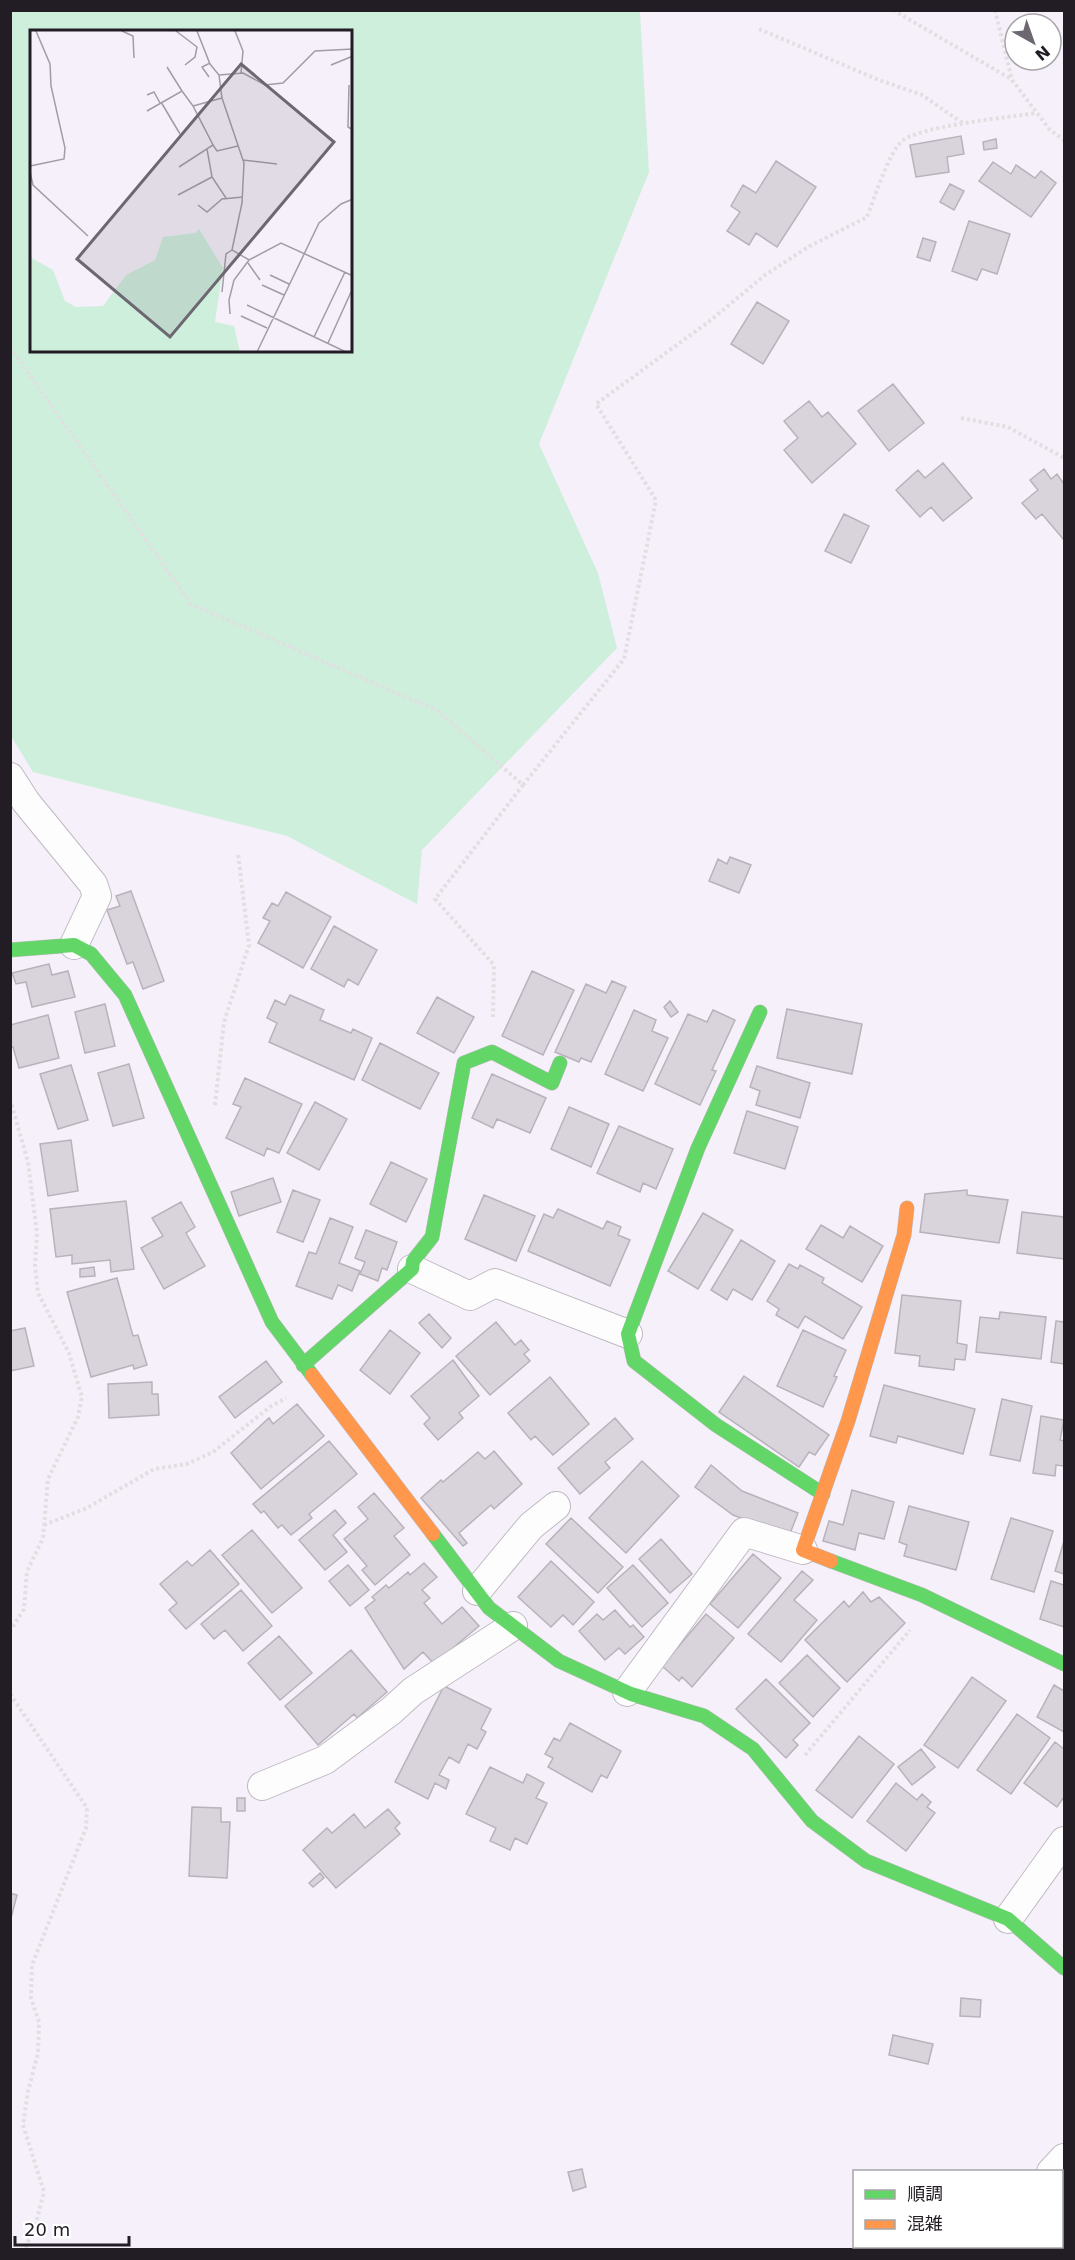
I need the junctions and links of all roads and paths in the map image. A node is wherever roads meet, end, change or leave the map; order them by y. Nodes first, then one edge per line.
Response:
1 (893, 10) edge
2 (995, 10) edge
3 (759, 29) dead end
4 (1012, 80) junction
5 (1037, 113) junction
6 (964, 124) junction
7 (1065, 140) edge
8 (10, 347) edge
9 (961, 418) dead end
10 (1065, 458) edge
11 (10, 777) edge
12 (523, 785) junction
13 (238, 853) dead end
14 (74, 945) junction
15 (10, 950) edge
16 (759, 1012) dead end
17 (492, 1052) junction
18 (560, 1063) dead end
19 (10, 1099) edge
20 (194, 1151) junction
21 (907, 1208) dead end
22 (412, 1269) junction
23 (628, 1334) junction
24 (303, 1365) junction
25 (315, 1381) junction
26 (823, 1494) junction
27 (556, 1506) dead end
28 (44, 1525) junction
29 (803, 1550) junction
30 (477, 1591) junction
31 (935, 1601) junction
32 (513, 1626) junction
33 (10, 1631) edge
34 (1065, 1664) edge
35 (627, 1692) junction
36 (10, 1694) edge
37 (781, 1784) junction
38 (262, 1786) dead end
39 (1065, 1841) edge
40 (1008, 1919) junction
41 (1065, 1968) edge
42 (1065, 2158) edge
43 (1053, 2170) edge
44 (922, 2248) edge
45 (24, 2250) edge
46 (899, 2250) edge

1 - 4 path
2 - 4 path
3 - 6 path
4 - 5 path
5 - 6 path
5 - 7 path
6 - 12 path
8 - 12 path
9 - 10 path
11 - 14 street
12 - 17 path
13 - 20 path
14 - 15 street
14 - 20 street
16 - 23 street
17 - 18 street
17 - 22 street
19 - 28 path
20 - 24 street
21 - 26 street
22 - 23 street
22 - 24 street
23 - 26 street
24 - 25 street
25 - 28 path
25 - 30 street
26 - 29 street
27 - 30 street
28 - 33 path
29 - 31 street
29 - 35 street
30 - 32 street
31 - 34 street
31 - 37 path
32 - 35 street
32 - 38 street
35 - 37 street
36 - 45 path
37 - 40 street
39 - 40 street
40 - 41 street
42 - 43 street
44 - 46 street

